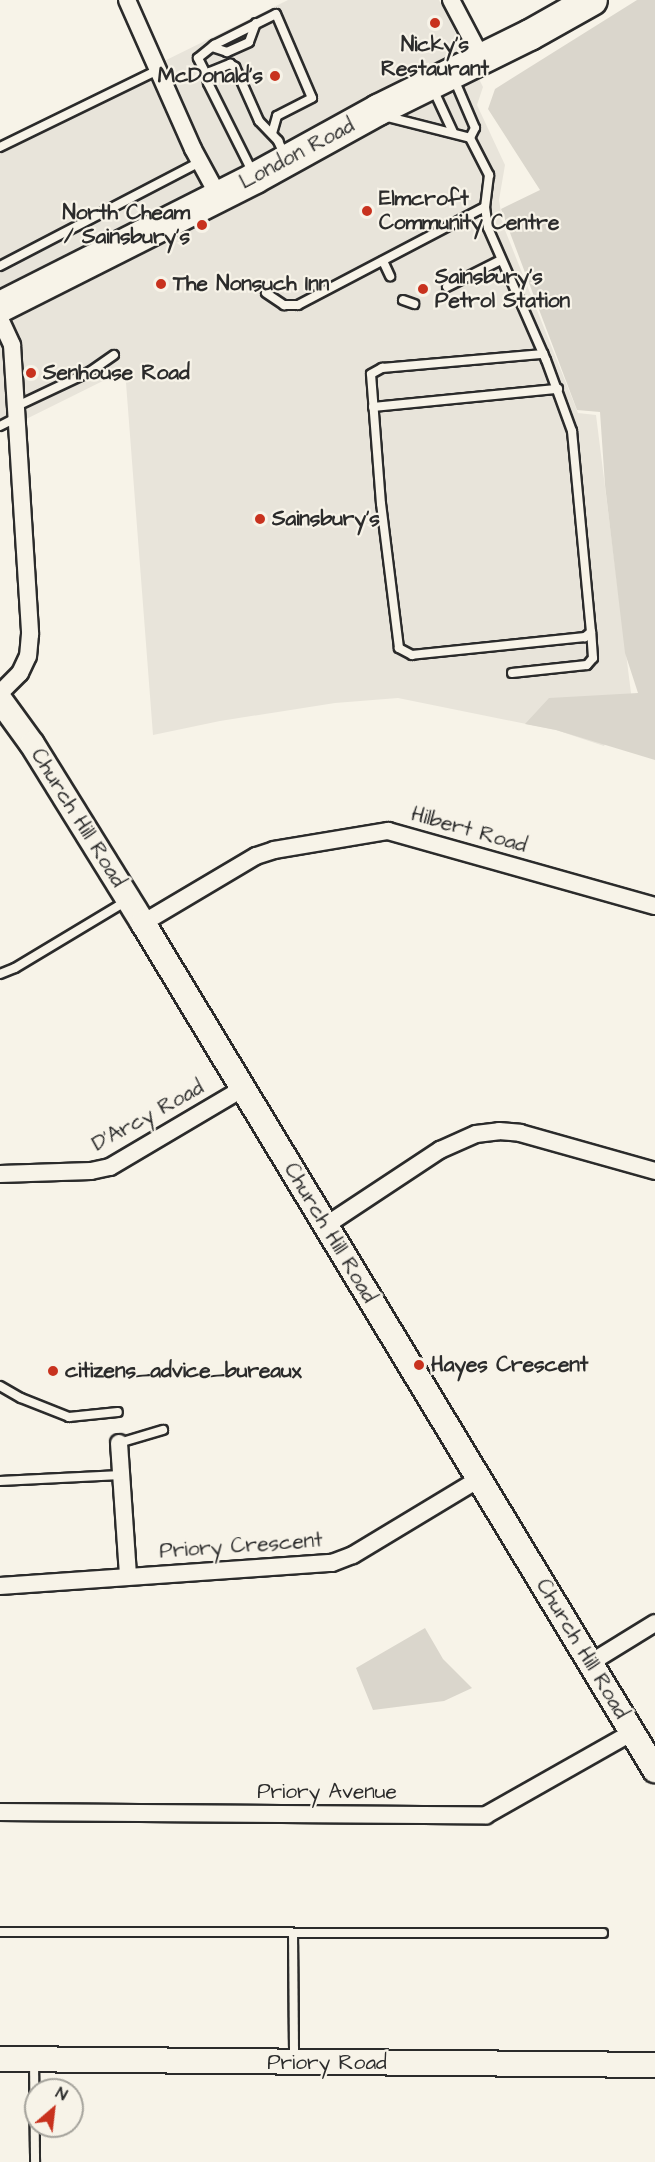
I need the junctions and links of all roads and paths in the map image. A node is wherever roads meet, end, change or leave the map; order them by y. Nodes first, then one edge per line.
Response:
1 (127, 0) edge
2 (451, 0) edge
3 (592, 0) edge
4 (256, 23) junction
5 (212, 47) junction
6 (481, 57) junction
7 (158, 70) junction
8 (207, 76) junction
9 (441, 79) junction
10 (373, 112) junction
11 (453, 132) junction
12 (272, 133) junction
13 (470, 138) junction
14 (0, 147) edge
15 (287, 161) junction
16 (200, 162) junction
17 (255, 178) junction
18 (218, 195) junction
19 (485, 207) junction
20 (501, 260) junction
21 (383, 261) junction
22 (0, 266) edge
23 (390, 276) dead end
24 (447, 287) dead end
25 (266, 293) dead end
26 (403, 300) dead end
27 (414, 304) dead end
28 (0, 307) edge
29 (0, 319) edge
30 (543, 354) junction
31 (114, 355) dead end
32 (558, 389) junction
33 (374, 407) junction
34 (15, 413) junction
35 (0, 426) edge
36 (591, 633) junction
37 (512, 673) dead end
38 (0, 693) edge
39 (0, 700) edge
40 (128, 900) junction
41 (655, 906) edge
42 (143, 923) junction
43 (0, 974) edge
44 (242, 1089) junction
45 (655, 1171) edge
46 (0, 1174) edge
47 (325, 1226) junction
48 (0, 1386) edge
49 (118, 1412) dead end
50 (163, 1430) dead end
51 (119, 1443) joint
52 (121, 1475) junction
53 (479, 1479) junction
54 (0, 1481) edge
55 (128, 1576) junction
56 (0, 1586) edge
57 (655, 1623) edge
58 (590, 1663) junction
59 (633, 1732) junction
60 (655, 1770) edge
61 (0, 1812) edge
62 (0, 1932) edge
63 (603, 1933) dead end
64 (293, 1934) junction
65 (0, 2059) edge
66 (34, 2059) junction
67 (294, 2063) junction
68 (655, 2065) edge
69 (35, 2162) edge

1 - 7 street
2 - 6 street
3 - 6 highway, London Road
4 - 5 lane
4 - 5 lane
4 - 12 lane
5 - 8 lane
6 - 9 highway, London Road
7 - 14 lane
7 - 16 street
8 - 12 lane
8 - 17 lane
9 - 10 highway, London Road
9 - 11 lane
9 - 13 lane
10 - 11 lane
10 - 15 highway, London Road
11 - 13 lane
12 - 15 lane
13 - 19 lane
15 - 17 highway, London Road
16 - 18 street
16 - 22 lane
17 - 18 highway, London Road
18 - 28 highway, London Road
19 - 20 lane
19 - 21 lane
20 - 24 lane
20 - 30 lane
21 - 23 lane
21 - 25 lane
26 - 27 lane
29 - 34 street
30 - 32 lane
30 - 33 lane
31 - 34 lane
32 - 33 lane
32 - 36 lane
33 - 36 lane
34 - 35 lane
34 - 38 street
36 - 37 lane
39 - 40 street, Church Hill Road
40 - 42 street, Church Hill Road
40 - 43 lane
41 - 42 street, Hilbert Road
42 - 44 street, Church Hill Road
44 - 46 street, D'Arcy Road
44 - 47 street, Church Hill Road
45 - 47 street
47 - 53 street, Church Hill Road
48 - 49 lane
50 - 51 lane
51 - 52 street
52 - 54 lane
52 - 55 street
53 - 55 street, Priory Crescent
53 - 58 street, Church Hill Road
55 - 56 street, Priory Crescent
57 - 58 street
58 - 59 street, Church Hill Road
59 - 60 street, Church Hill Road
59 - 61 street, Priory Avenue
62 - 64 lane
63 - 64 lane
64 - 67 lane
65 - 66 street, Priory Road
66 - 67 street, Priory Road
66 - 69 lane
67 - 68 street, Priory Road

